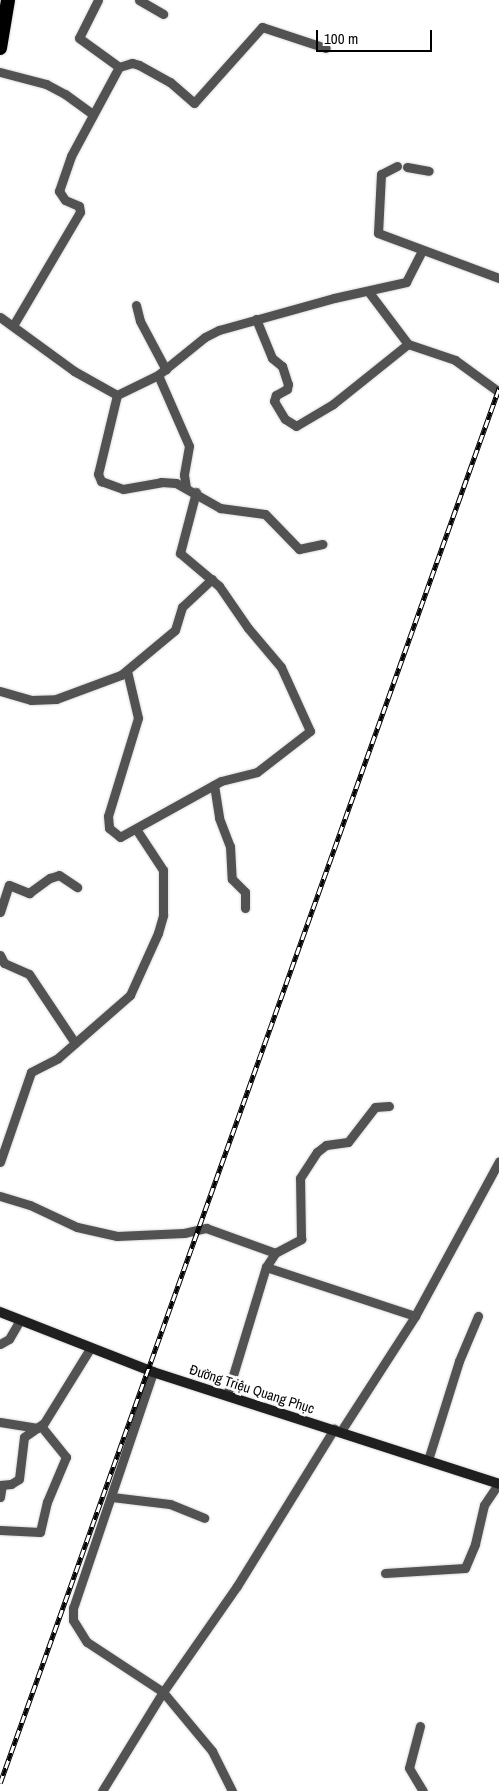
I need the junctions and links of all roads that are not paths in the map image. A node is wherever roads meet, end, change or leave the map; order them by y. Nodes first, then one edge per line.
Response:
1 (8, 0) edge
2 (98, 0) edge
3 (139, 0) edge
4 (163, 14) dead end
5 (1, 39) edge
6 (326, 48) dead end
7 (119, 67) junction
8 (0, 72) edge
9 (93, 114) junction
10 (397, 166) dead end
11 (407, 167) dead end
12 (429, 171) dead end
13 (422, 250) junction
14 (499, 278) edge
15 (368, 292) junction
16 (136, 305) dead end
17 (0, 317) edge
18 (256, 320) junction
19 (14, 324) junction
20 (408, 344) junction
21 (162, 372) junction
22 (499, 392) edge
23 (117, 395) junction
24 (186, 487) junction
25 (196, 492) junction
26 (322, 544) dead end
27 (212, 579) junction
28 (127, 671) junction
29 (0, 691) edge
30 (214, 785) junction
31 (136, 829) junction
32 (76, 887) dead end
33 (245, 908) dead end
34 (0, 912) edge
35 (0, 955) edge
36 (75, 1043) junction
37 (388, 1106) dead end
38 (499, 1161) edge
39 (0, 1162) edge
40 (0, 1196) edge
41 (275, 1253) junction
42 (266, 1267) junction
43 (0, 1312) edge
44 (415, 1316) junction
45 (478, 1316) dead end
46 (20, 1320) junction
47 (0, 1344) edge
48 (92, 1347) junction
49 (153, 1372) junction
50 (227, 1395) junction
51 (0, 1422) edge
52 (39, 1427) junction
53 (338, 1430) junction
54 (428, 1460) junction
55 (498, 1484) edge
56 (1, 1485) edge
57 (0, 1497) edge
58 (112, 1497) junction
59 (204, 1518) dead end
60 (0, 1530) edge
61 (385, 1573) dead end
62 (163, 1692) junction
63 (420, 1726) dead end
64 (102, 1791) edge
65 (232, 1791) edge
66 (423, 1791) edge

1 - 5 highway
2 - 7 street
3 - 4 street
6 - 7 street
7 - 9 street
8 - 9 street
9 - 19 street
10 - 13 street
11 - 12 street
13 - 14 street
13 - 15 street
15 - 18 street
15 - 20 street
16 - 21 street
17 - 19 street
18 - 20 street
18 - 21 street
19 - 23 street
20 - 22 street
21 - 23 street
21 - 24 street
23 - 24 street
24 - 25 street
25 - 26 street
25 - 27 street
27 - 28 street
27 - 30 street
28 - 29 street
28 - 31 street
30 - 31 street
30 - 33 street
31 - 36 street
32 - 34 street
35 - 36 street
36 - 39 street
37 - 41 street
38 - 44 street
40 - 41 street
41 - 42 street
42 - 44 street
42 - 50 street
43 - 46 main road, Đường Triệu Quang Phục
44 - 53 street
45 - 54 street
46 - 47 street
46 - 48 main road, Đường Triệu Quang Phục
48 - 49 main road, Đường Triệu Quang Phục
48 - 52 street
49 - 50 main road, Đường Triệu Quang Phục
49 - 58 street
50 - 53 main road, Đường Triệu Quang Phục
51 - 52 street
52 - 56 street
52 - 60 street
53 - 54 main road, Đường Triệu Quang Phục
53 - 62 street
54 - 55 main road, Đường Triệu Quang Phục
55 - 61 street
56 - 57 street
58 - 59 street
58 - 62 street
62 - 64 street
62 - 65 street
63 - 66 street

